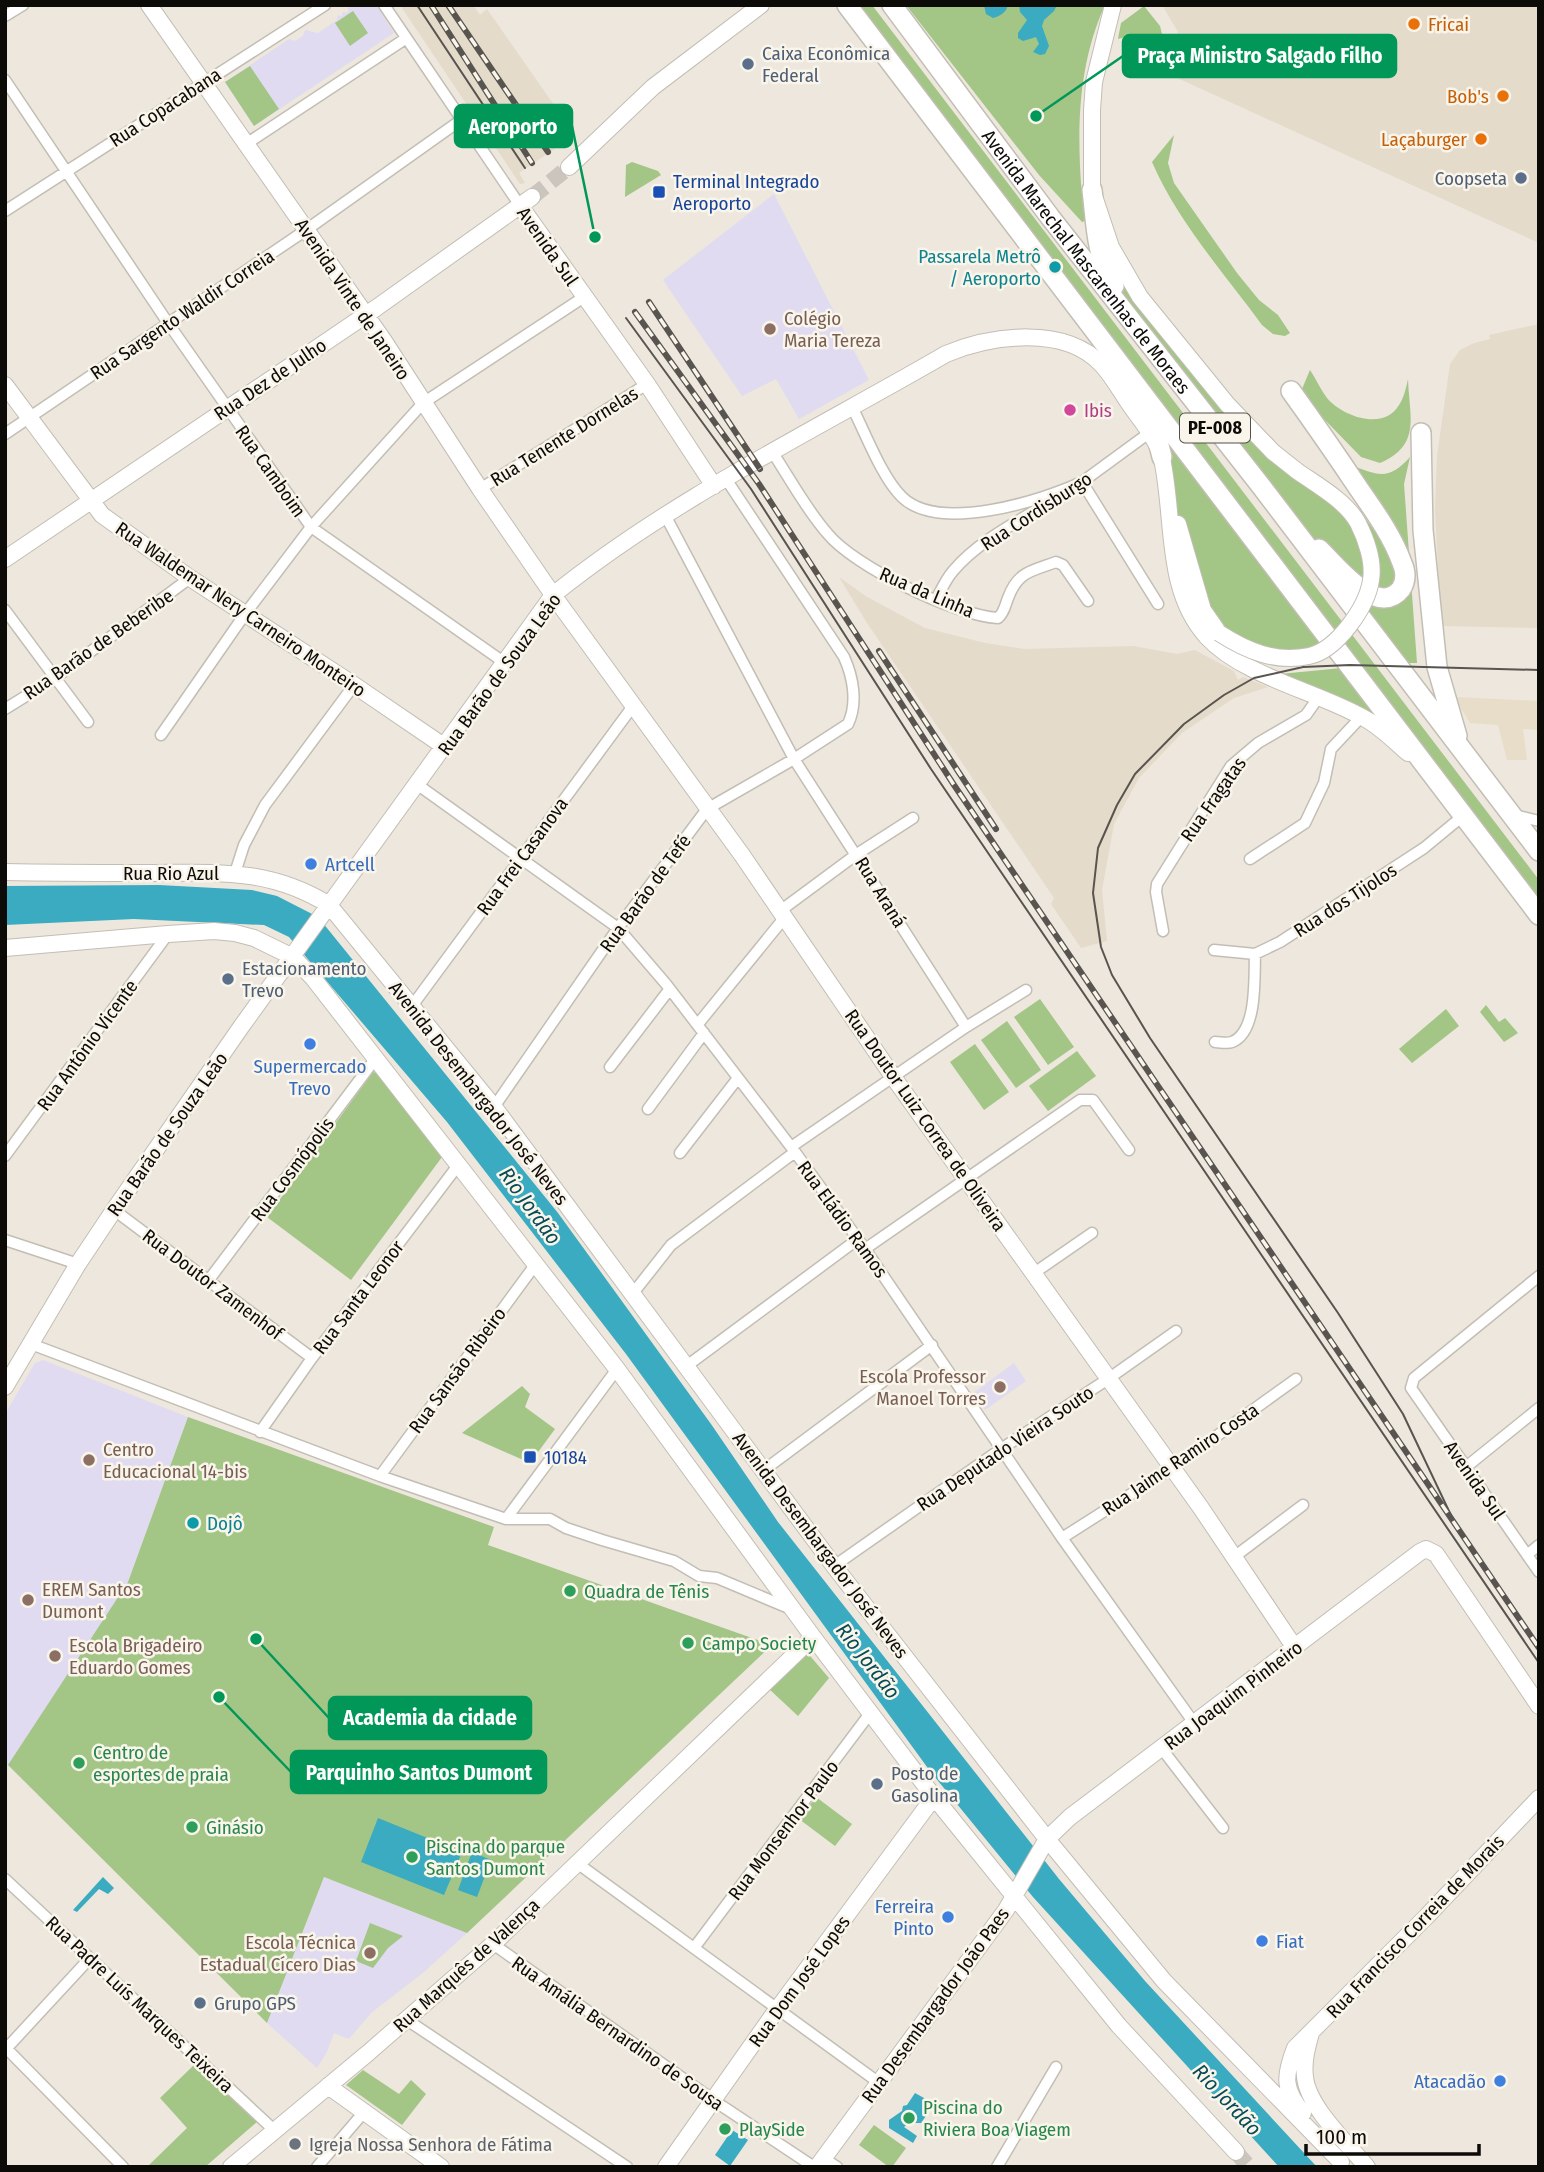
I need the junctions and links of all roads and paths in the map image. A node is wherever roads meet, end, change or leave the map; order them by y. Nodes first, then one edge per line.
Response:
1 (23, 5) edge
2 (149, 5) edge
3 (325, 5) edge
4 (384, 5) edge
5 (761, 5) edge
6 (838, 5) edge
7 (847, 5) edge
8 (892, 5) edge
9 (1113, 5) edge
10 (5, 16) edge
11 (867, 32) junction
12 (405, 39) junction
13 (5, 80) edge
14 (203, 83) junction
15 (461, 120) junction
16 (246, 144) junction
17 (569, 167) tunnel mouth
18 (66, 170) junction
19 (1092, 190) junction
20 (526, 202) junction
21 (5, 211) edge
22 (306, 230) junction
23 (584, 297) junction
24 (365, 315) junction
25 (168, 323) junction
26 (1148, 344) junction
27 (5, 384) edge
28 (647, 384) junction
29 (1291, 391) dead end
30 (1147, 397) junction
31 (423, 403) junction
32 (852, 407) junction
33 (227, 408) junction
34 (29, 417) junction
35 (1149, 433) junction
36 (1421, 433) dead end
37 (5, 434) edge
38 (773, 453) junction
39 (1161, 457) junction
40 (720, 482) junction
41 (1082, 482) junction
42 (480, 489) junction
43 (1166, 492) junction
44 (90, 500) junction
45 (1277, 510) junction
46 (665, 515) junction
47 (311, 527) junction
48 (5, 559) edge
49 (190, 578) junction
50 (554, 595) junction
51 (936, 600) junction
52 (1088, 601) dead end
53 (1158, 604) dead end
54 (5, 610) edge
55 (245, 614) junction
56 (505, 663) junction
57 (55, 678) junction
58 (354, 685) junction
59 (1318, 698) junction
60 (633, 706) junction
61 (5, 709) edge
62 (1362, 716) junction
63 (88, 722) dead end
64 (842, 727) joint
65 (161, 735) dead end
66 (445, 747) junction
67 (1462, 751) junction
68 (794, 759) junction
69 (418, 785) junction
70 (1448, 795) junction
71 (707, 809) junction
72 (1511, 814) junction
73 (1464, 815) junction
74 (914, 818) dead end
75 (1539, 821) edge
76 (1539, 851) edge
77 (857, 854) junction
78 (520, 858) junction
79 (1250, 859) dead end
80 (5, 872) edge
81 (235, 873) junction
82 (326, 910) junction
83 (783, 914) junction
84 (1539, 915) edge
85 (618, 928) junction
86 (1163, 931) dead end
87 (168, 934) junction
88 (5, 948) edge
89 (1214, 950) dead end
90 (295, 954) junction
91 (1255, 954) junction
92 (669, 990) junction
93 (1026, 990) dead end
94 (412, 1006) junction
95 (966, 1027) junction
96 (701, 1029) junction
97 (1215, 1042) dead end
98 (376, 1058) junction
99 (610, 1067) dead end
100 (738, 1078) junction
101 (894, 1078) junction
102 (494, 1107) junction
103 (648, 1109) dead end
104 (793, 1150) junction
105 (1129, 1150) dead end
106 (680, 1153) dead end
107 (5, 1156) edge
108 (459, 1164) junction
109 (966, 1178) junction
110 (114, 1210) junction
111 (1091, 1233) dead end
112 (858, 1239) junction
113 (5, 1240) edge
114 (865, 1249) junction
115 (78, 1264) junction
116 (535, 1265) junction
117 (1034, 1273) junction
118 (1539, 1276) edge
119 (208, 1280) junction
120 (634, 1292) junction
121 (1176, 1331) dead end
122 (31, 1344) junction
123 (932, 1345) junction
124 (312, 1358) junction
125 (688, 1365) junction
126 (10, 1369) edge
127 (617, 1369) junction
128 (1108, 1379) junction
129 (1296, 1379) dead end
130 (5, 1387) edge
131 (1539, 1408) edge
132 (260, 1432) junction
133 (1001, 1449) junction
134 (1466, 1467) junction
135 (1172, 1468) junction
136 (764, 1470) junction
137 (380, 1476) junction
138 (1303, 1505) dead end
139 (506, 1519) junction
140 (1062, 1538) junction
141 (1539, 1545) edge
142 (1527, 1555) junction
143 (1234, 1558) junction
144 (834, 1566) junction
145 (1539, 1572) edge
146 (794, 1610) junction
147 (813, 1637) junction
148 (1295, 1648) junction
149 (1539, 1706) edge
150 (871, 1712) junction
151 (1194, 1723) junction
152 (1162, 1749) junction
153 (934, 1797) junction
154 (1539, 1798) edge
155 (1223, 1828) dead end
156 (1044, 1844) junction
157 (577, 1863) junction
158 (5, 1879) edge
159 (1016, 1894) junction
160 (493, 1944) junction
161 (694, 1948) junction
162 (90, 1958) junction
163 (778, 2008) junction
164 (407, 2020) junction
165 (1312, 2031) junction
166 (6, 2048) edge
167 (1292, 2056) joint
168 (1056, 2067) dead end
169 (878, 2081) junction
170 (328, 2086) junction
171 (713, 2100) junction
172 (365, 2112) junction
173 (274, 2130) junction
174 (1236, 2152) tunnel mouth
175 (818, 2164) edge
176 (123, 2167) edge
177 (231, 2167) edge
178 (317, 2167) edge
179 (441, 2167) edge
180 (627, 2167) edge
181 (666, 2167) edge
182 (838, 2167) edge
183 (997, 2167) edge
184 (1367, 2167) edge

1 - 10 street
2 - 14 street, Avenida Vinte de Janeiro
3 - 14 street, Rua Copacabana
4 - 12 street, Avenida Sul
5 - 17 street
6 - 11 highway
7 - 11 highway, Avenida Marechal Mascarenhas de Moraes / PE-008
8 - 26 highway, Avenida Marechal Mascarenhas de Moraes / PE-008
9 - 19 street
11 - 30 highway, Avenida Marechal Mascarenhas de Moraes / PE-008
12 - 15 street, Avenida Sul
12 - 16 street
13 - 18 street, Rua Camboim
14 - 16 street, Avenida Vinte de Janeiro
14 - 18 street, Rua Copacabana
15 - 20 street, Avenida Sul
15 - 22 street, Rua Sargento Waldir Correia
16 - 22 street, Avenida Vinte de Janeiro
18 - 21 street, Rua Copacabana
18 - 25 street, Rua Camboim
19 - 26 highway
19 - 43 street, bridge
20 - 23 street, Avenida Sul
20 - 24 street, Rua Dez de Julho
22 - 24 street, Avenida Vinte de Janeiro
22 - 25 street, Rua Sargento Waldir Correia
23 - 28 street, Avenida Sul
23 - 31 street
24 - 31 street, Avenida Vinte de Janeiro
24 - 33 street, Rua Dez de Julho
25 - 33 street, Rua Camboim
25 - 34 street, Rua Sargento Waldir Correia
26 - 45 highway, Avenida Marechal Mascarenhas de Moraes / PE-008
27 - 34 street, Rua Waldemar Nery Carneiro Monteiro
28 - 40 street, Avenida Sul
28 - 42 street, Rua Tenente Dornelas
29 - 45 highway
30 - 39 highway
30 - 70 highway, Avenida Marechal Mascarenhas de Moraes / PE-008
31 - 42 street, Avenida Vinte de Janeiro
31 - 47 street
32 - 35 street, Rua Barão de Souza Leão
32 - 38 street, Rua Barão de Souza Leão
32 - 41 street
33 - 44 street, Rua Dez de Julho
33 - 47 street, Rua Camboim
34 - 37 street, Rua Sargento Waldir Correia
34 - 44 street, Rua Waldemar Nery Carneiro Monteiro
35 - 39 street, Rua Barão de Souza Leão
35 - 41 street, Rua Cordisburgo
36 - 67 highway
38 - 40 street, Rua Barão de Souza Leão
38 - 51 street, Rua da Linha
39 - 43 street, Rua Barão de Souza Leão
40 - 46 street, Rua Barão de Souza Leão
40 - 64 street, Avenida Sul
41 - 51 street, Rua Cordisburgo
41 - 53 street
42 - 50 street, Avenida Vinte de Janeiro
43 - 59 street, Avenida Marechal Mascarenhas de Moraes
44 - 48 street, Rua Dez de Julho
44 - 49 street, Rua Waldemar Nery Carneiro Monteiro
45 - 67 highway, Avenida Marechal Mascarenhas de Moraes / PE-008
46 - 50 street, Rua Barão de Souza Leão
46 - 68 street, Rua Araná
47 - 55 street
47 - 56 street, Rua Camboim
49 - 55 street, Rua Waldemar Nery Carneiro Monteiro
49 - 57 street, Rua Barão de Beberibe
50 - 56 street, Rua Barão de Souza Leão
50 - 60 street, Rua Doutor Luiz Correa de Oliveira
51 - 52 street, Rua da Linha
54 - 57 street
55 - 58 street, Rua Waldemar Nery Carneiro Monteiro
55 - 65 street
56 - 66 street, Rua Barão de Souza Leão
57 - 61 street, Rua Barão de Beberibe
57 - 63 street
58 - 66 street, Rua Waldemar Nery Carneiro Monteiro
58 - 81 street
59 - 62 street, Avenida Marechal Mascarenhas de Moraes
59 - 86 street, Rua Fragatas
60 - 71 street, Rua Doutor Luiz Correa de Oliveira
60 - 78 street, Rua Frei Casanova
62 - 70 street, Avenida Marechal Mascarenhas de Moraes
62 - 79 street
64 - 68 street, Rua Barão de Tefé
66 - 69 street, Rua Barão de Souza Leão
67 - 72 highway, Avenida Marechal Mascarenhas de Moraes / PE-008
68 - 71 street, Rua Barão de Tefé
68 - 77 street, Rua Araná
69 - 78 street, Rua Eládio Ramos
69 - 82 street, Rua Barão de Souza Leão
70 - 73 highway, Avenida Marechal Mascarenhas de Moraes / PE-008
71 - 83 street, Rua Doutor Luiz Correa de Oliveira
71 - 85 street, Rua Barão de Tefé
72 - 75 street
72 - 76 highway, Avenida Marechal Mascarenhas de Moraes / PE-008
73 - 84 highway, Avenida Marechal Mascarenhas de Moraes / PE-008
73 - 91 street, Rua dos Tijolos
74 - 77 street
77 - 83 street
77 - 95 street, Rua Araná
78 - 85 street, Rua Eládio Ramos
78 - 94 street, Rua Frei Casanova
80 - 81 street, Rua Rio Azul
81 - 82 street, Rua Rio Azul
82 - 90 street, Rua Barão de Souza Leão
82 - 94 street, Avenida Desembargador José Neves
83 - 96 street
83 - 101 street, Rua Doutor Luiz Correa de Oliveira
85 - 92 street, Rua Eládio Ramos
85 - 102 street, Rua Barão de Tefé
87 - 88 street
87 - 90 street
87 - 107 street, Rua Antônio Vicente
89 - 91 street
90 - 98 street
90 - 110 street, Rua Barão de Souza Leão
91 - 97 street
92 - 96 street, Rua Eládio Ramos
92 - 99 street
93 - 95 street
94 - 102 street, Avenida Desembargador José Neves
95 - 101 street
96 - 100 street, Rua Eládio Ramos
96 - 103 street
98 - 108 street
98 - 119 street, Rua Cosmópolis
100 - 104 street, Rua Eládio Ramos
100 - 106 street
101 - 104 street
101 - 109 street, Rua Doutor Luiz Correa de Oliveira
102 - 120 street, Avenida Desembargador José Neves
104 - 112 street, Rua Eládio Ramos
104 - 120 street
105 - 109 street
108 - 116 street
108 - 124 street, Rua Santa Leonor
109 - 114 street
109 - 117 street, Rua Doutor Luiz Correa de Oliveira
110 - 115 street, Rua Barão de Souza Leão
110 - 119 street, Rua Doutor Zamenhof
111 - 117 street
112 - 114 street, Rua Eládio Ramos
112 - 125 street
113 - 115 street
114 - 123 street, Rua Eládio Ramos
115 - 122 street, Rua Barão de Souza Leão
116 - 127 street
116 - 137 street, Rua Sansão Ribeiro
117 - 128 street, Rua Doutor Luiz Correa de Oliveira
118 - 134 street, Avenida Sul
119 - 124 street, Rua Doutor Zamenhof
120 - 125 street, Avenida Desembargador José Neves
121 - 128 street, Rua Deputado Vieira Souto
122 - 126 street, Rua Barão de Souza Leão
122 - 132 street
123 - 133 street, Rua Eládio Ramos
123 - 136 street
124 - 132 street, Rua Santa Leonor
125 - 136 street, Avenida Desembargador José Neves
126 - 130 street, Rua Barão de Souza Leão
127 - 139 street
127 - 146 street
128 - 133 street, Rua Deputado Vieira Souto
128 - 135 street, Rua Doutor Luiz Correa de Oliveira
129 - 135 street, Rua Jaime Ramiro Costa
131 - 134 street
132 - 137 street
133 - 140 street, Rua Eládio Ramos
133 - 144 street, Rua Deputado Vieira Souto
134 - 142 street, Avenida Sul
135 - 140 street, Rua Jaime Ramiro Costa
135 - 143 street, Rua Doutor Luiz Correa de Oliveira
136 - 144 street, Avenida Desembargador José Neves
137 - 139 street
138 - 143 street
139 - 146 street
140 - 151 street, Rua Eládio Ramos
141 - 142 street
142 - 145 street, Avenida Sul
143 - 148 street, Rua Doutor Luiz Correa de Oliveira
144 - 156 street, Avenida Desembargador José Neves
146 - 147 street
147 - 150 street
147 - 157 street, Rua Marquês de Valença
148 - 149 street, Rua Joaquim Pinheiro
148 - 151 street, Rua Joaquim Pinheiro
150 - 153 street
150 - 161 street, Rua Monsenhor Paulo
151 - 152 street, Rua Joaquim Pinheiro
152 - 155 street
152 - 156 street, Rua Joaquim Pinheiro
153 - 159 street
153 - 163 street, Rua Dom José Lopes
154 - 165 street, Rua Francisco Correia de Morais
156 - 159 street, Rua Desembargador João Paes
156 - 167 street, Avenida Desembargador José Neves
157 - 160 street, Rua Marquês de Valença
157 - 161 street
158 - 162 street, Rua Padre Luís Marques Teixeira
159 - 169 street, Rua Desembargador João Paes
159 - 174 street
160 - 164 street, Rua Marquês de Valença
160 - 171 street, Rua Amália Bernardino de Sousa
161 - 163 street
162 - 166 street
162 - 173 street, Rua Padre Luís Marques Teixeira
163 - 169 street
163 - 171 street, Rua Dom José Lopes
164 - 170 street, Rua Marquês de Valença
164 - 180 street
165 - 167 street, Rua Francisco Correia de Morais
165 - 184 street
166 - 176 street
168 - 183 street
169 - 175 street, Rua Desembargador João Paes
170 - 172 street
170 - 173 street, Rua Marquês de Valença
171 - 175 street, Rua Amália Bernardino de Sousa
171 - 181 street, Rua Dom José Lopes
172 - 178 street
172 - 179 street
173 - 177 street, Rua Marquês de Valença
175 - 182 street, Rua Amália Bernardino de Sousa

